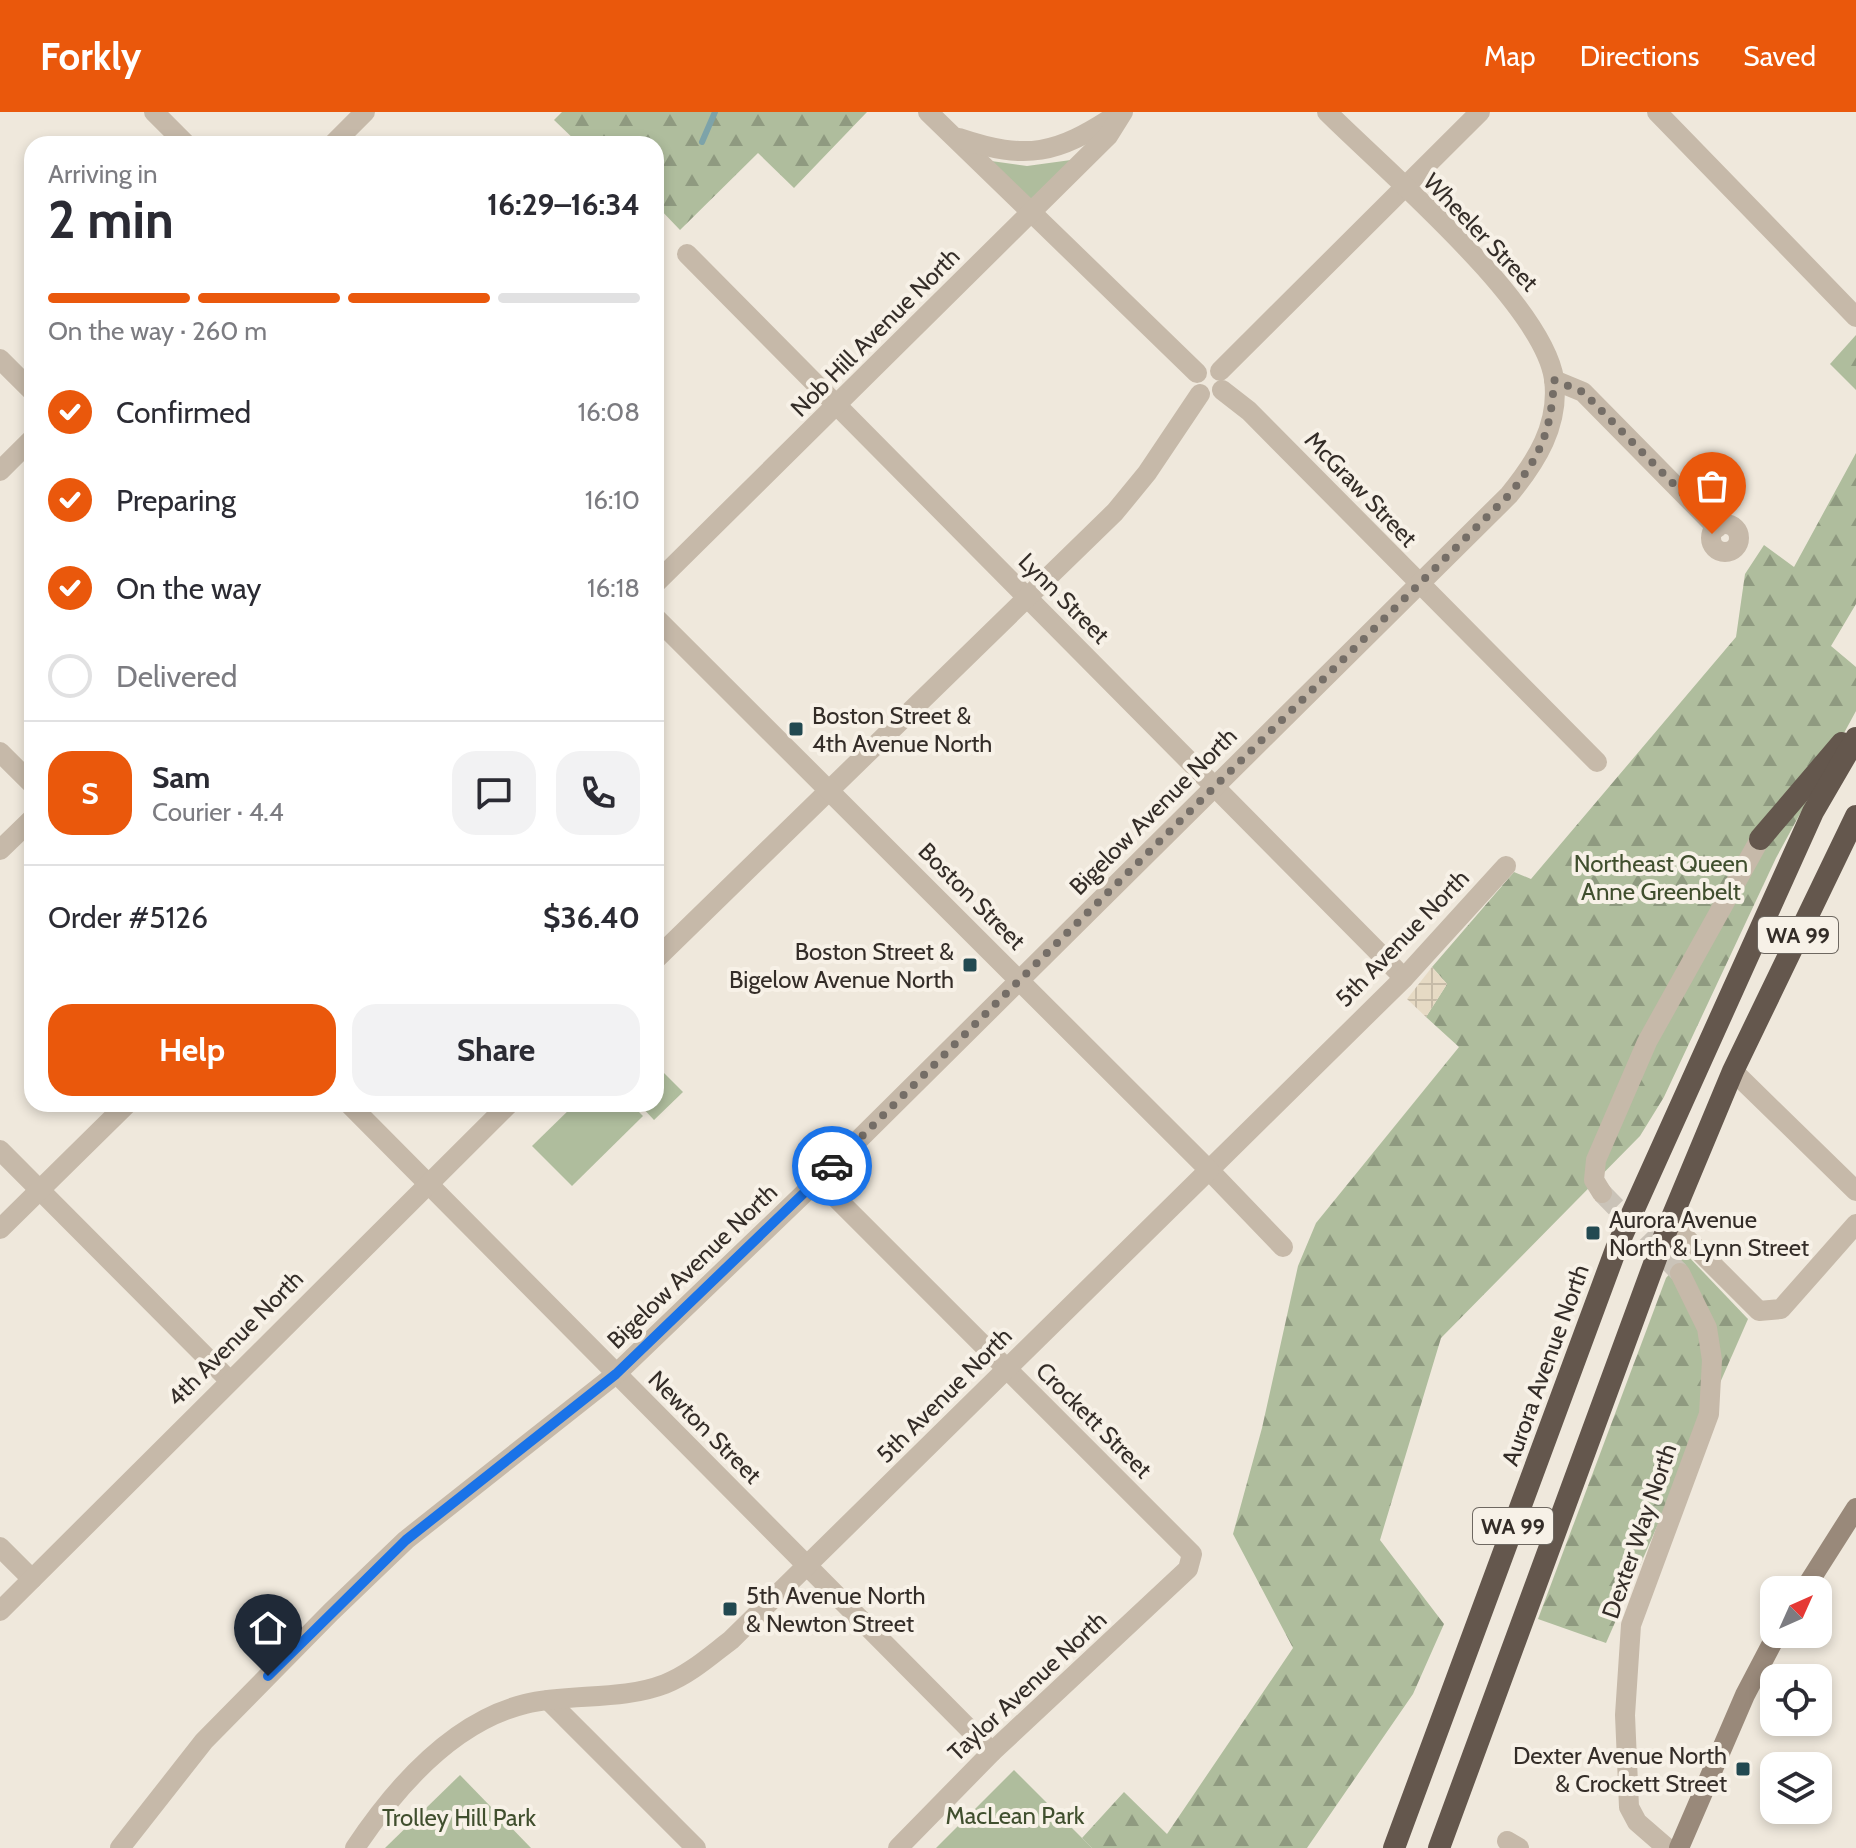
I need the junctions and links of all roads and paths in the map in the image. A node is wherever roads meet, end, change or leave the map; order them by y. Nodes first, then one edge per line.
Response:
1 (154, 112) edge
2 (365, 112) edge
3 (928, 112) edge
4 (1122, 112) edge
5 (1327, 112) edge
6 (1480, 112) edge
7 (1657, 112) edge
8 (951, 135) junction
9 (178, 136) edge
10 (341, 136) edge
11 (1404, 189) junction
12 (1031, 212) junction
13 (687, 254) dead end
14 (1856, 317) edge
15 (0, 359) edge
16 (1554, 380) junction
17 (1221, 381) junction
18 (24, 383) edge
19 (1198, 383) junction
20 (837, 406) junction
21 (24, 447) edge
22 (0, 471) edge
23 (1717, 528) dead end
24 (664, 575) edge
25 (1417, 584) junction
26 (1026, 598) junction
27 (664, 626) edge
28 (1856, 727) edge
29 (1856, 738) edge
30 (0, 752) edge
31 (1597, 762) dead end
32 (24, 776) edge
33 (1217, 785) junction
34 (829, 791) junction
35 (1856, 816) edge
36 (24, 827) edge
37 (1760, 839) joint
38 (0, 850) edge
39 (1506, 866) dead end
40 (664, 951) edge
41 (1404, 978) junction
42 (1019, 981) junction
43 (1733, 1071) junction
44 (119, 1112) edge
45 (357, 1112) edge
46 (501, 1112) edge
47 (0, 1150) edge
48 (1209, 1170) junction
49 (818, 1180) junction
50 (427, 1184) junction
51 (40, 1190) junction
52 (1856, 1191) edge
53 (1602, 1193) tunnel mouth
54 (1670, 1222) junction
55 (1856, 1224) edge
56 (0, 1229) edge
57 (1283, 1247) dead end
58 (1680, 1273) tunnel mouth
59 (1006, 1370) junction
60 (616, 1374) junction
61 (229, 1380) junction
62 (1856, 1508) edge
63 (0, 1547) edge
64 (1193, 1562) joint
65 (807, 1566) junction
66 (1813, 1576) edge
67 (32, 1579) junction
68 (0, 1611) edge
69 (1770, 1648) edge
70 (548, 1700) junction
71 (992, 1752) junction
72 (120, 1848) edge
73 (355, 1848) edge
74 (696, 1848) edge
75 (898, 1848) edge
76 (1394, 1848) edge
77 (1439, 1848) edge
78 (1667, 1848) edge
79 (1679, 1848) edge

1 - 9 street
2 - 10 street
3 - 8 street
4 - 8 street, Nob Hill Avenue North
4 - 12 street, Nob Hill Avenue North
5 - 11 street, Wheeler Street
6 - 11 street
7 - 14 street
8 - 12 street
11 - 16 street, Wheeler Street
11 - 17 street
12 - 19 street
12 - 20 street, Nob Hill Avenue North
13 - 20 street, Lynn Street
15 - 18 street
16 - 23 street
16 - 25 street, Bigelow Avenue North
17 - 19 street
17 - 25 street, McGraw Street
19 - 26 street
20 - 24 street, Nob Hill Avenue North
20 - 26 street, Lynn Street
21 - 22 street
25 - 31 street, McGraw Street
25 - 33 street, Bigelow Avenue North
26 - 33 street, Lynn Street
26 - 34 street
27 - 34 street, Boston Street
28 - 37 highway
29 - 76 highway, Aurora Avenue North / WA 99
30 - 32 street
33 - 41 street, Lynn Street
33 - 42 street, Bigelow Avenue North
34 - 40 street
34 - 42 street, Boston Street
35 - 43 highway, WA 99
36 - 38 street
37 - 53 street
39 - 41 street, 5th Avenue North
41 - 48 street, 5th Avenue North
42 - 48 street, Boston Street
42 - 49 street, Bigelow Avenue North
43 - 52 street
43 - 54 highway, WA 99
44 - 51 street
45 - 50 street, Newton Street
46 - 50 street, 4th Avenue North
47 - 51 street
48 - 57 street, Boston Street
48 - 59 street, 5th Avenue North
49 - 59 street, Crockett Street
49 - 60 street, Bigelow Avenue North
50 - 60 street, Newton Street
50 - 61 street, 4th Avenue North
51 - 56 street
51 - 61 street
54 - 55 street
54 - 77 highway, WA 99
58 - 78 street, Dexter Way North
59 - 64 street, Crockett Street
59 - 65 street, 5th Avenue North
60 - 65 street, Newton Street
60 - 72 street, Bigelow Avenue North
61 - 67 street, 4th Avenue North
62 - 66 main road
63 - 67 street
64 - 71 street, Taylor Avenue North
65 - 70 street, 5th Avenue North
65 - 71 street, Newton Street
67 - 68 street, 4th Avenue North
69 - 79 main road
70 - 73 street, 5th Avenue North
70 - 74 street
71 - 75 street, Taylor Avenue North

